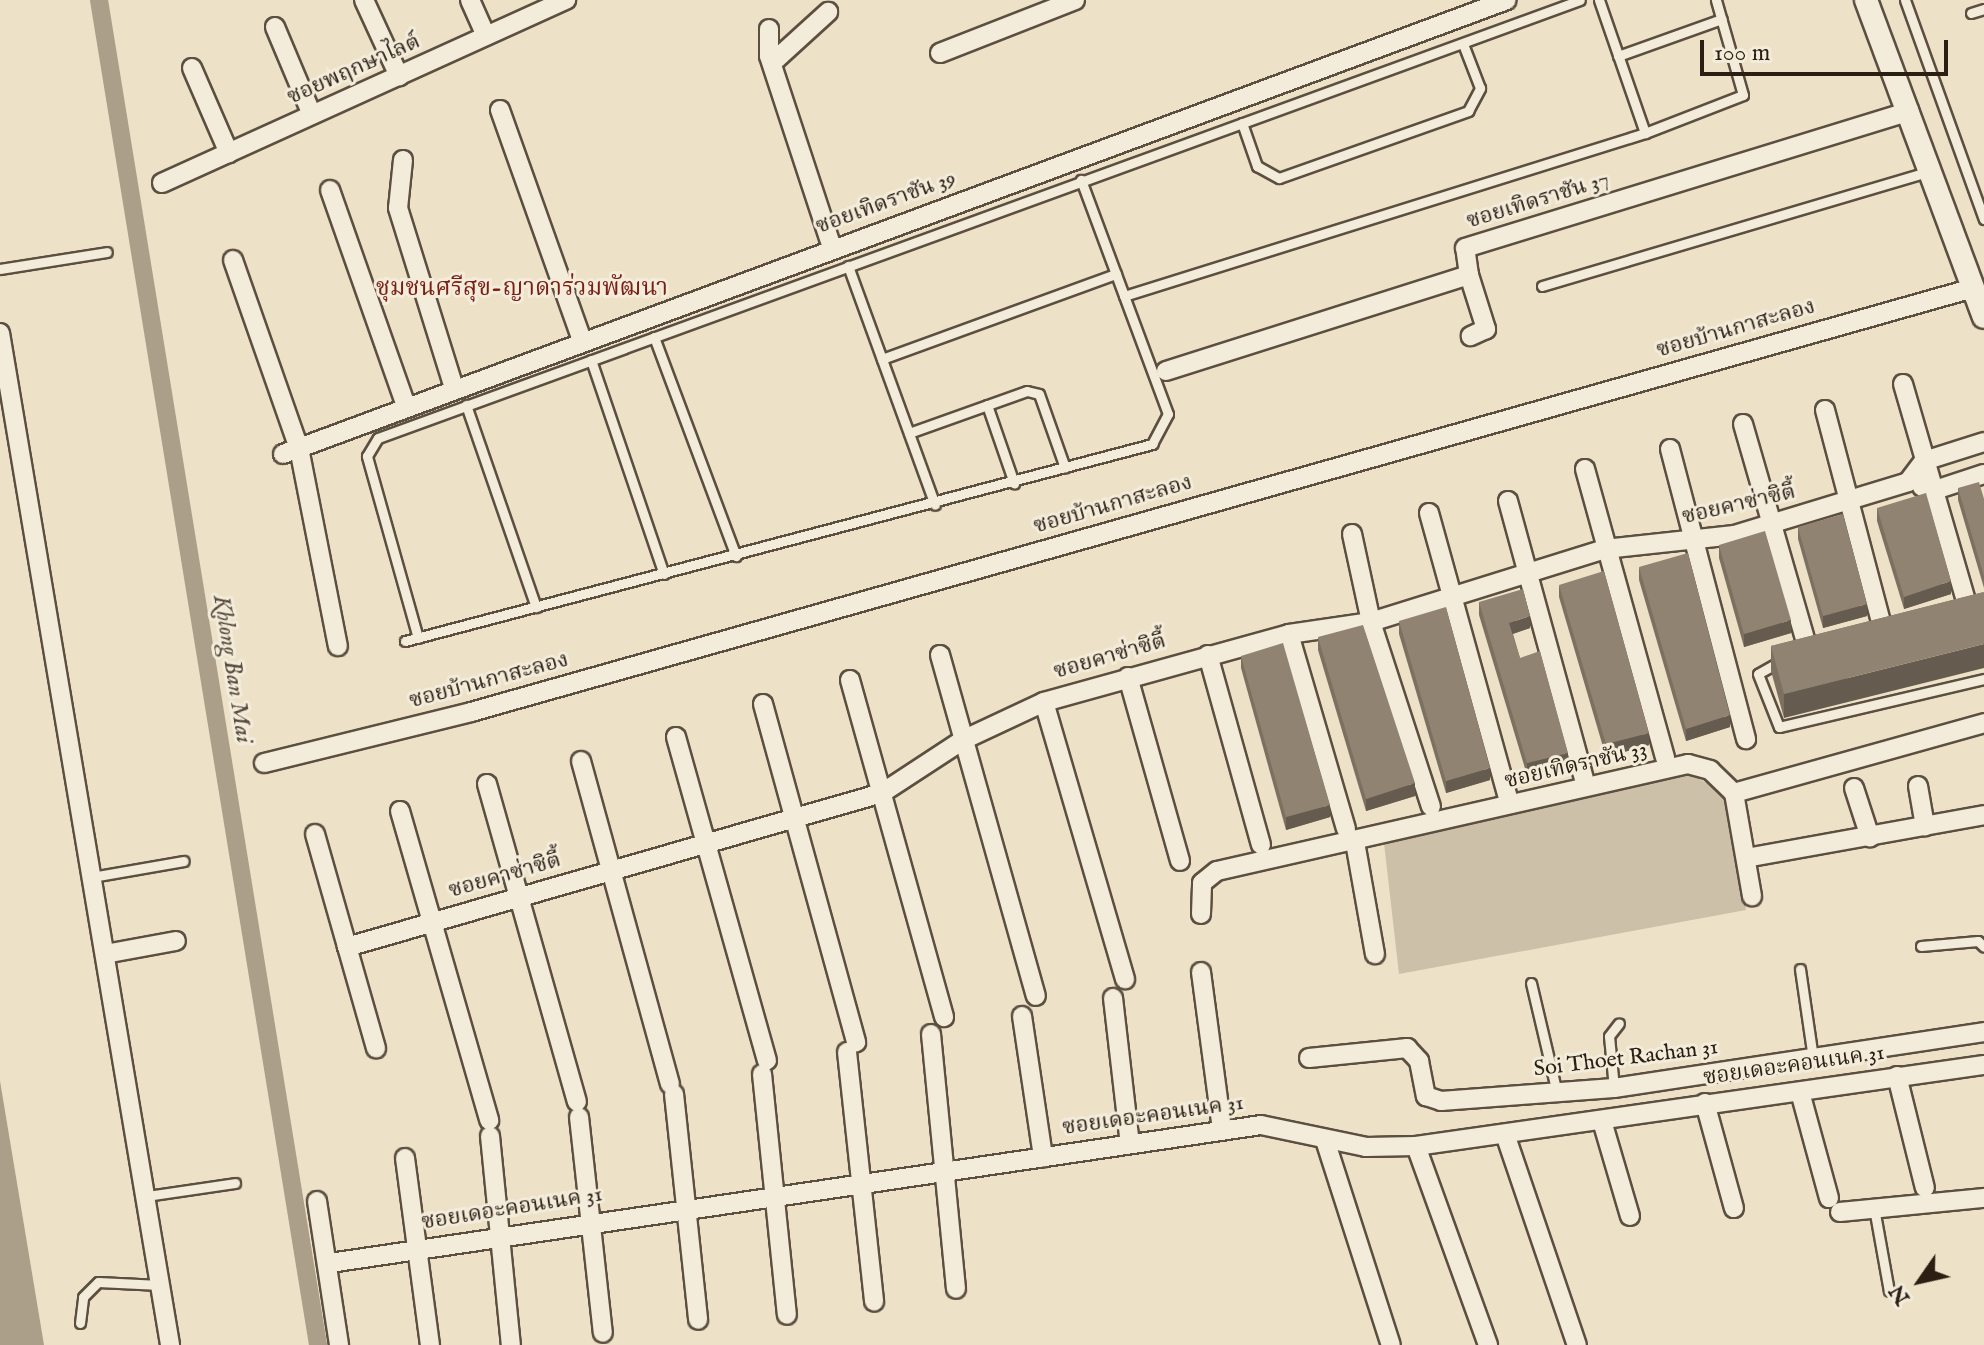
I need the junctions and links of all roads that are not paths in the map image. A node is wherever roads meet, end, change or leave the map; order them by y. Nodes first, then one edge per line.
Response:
1 (364, 0) edge
2 (470, 0) edge
3 (566, 0) edge
4 (1075, 0) edge
5 (1507, 0) edge
6 (1580, 0) edge
7 (1599, 0) edge
8 (1716, 0) edge
9 (1866, 0) edge
10 (1905, 0) edge
11 (1984, 9) edge
12 (828, 12) dead end
13 (1971, 13) dead end
14 (1722, 19) junction
15 (275, 27) dead end
16 (769, 29) dead end
17 (486, 36) junction
18 (1463, 44) junction
19 (940, 53) dead end
20 (1618, 56) junction
21 (772, 63) junction
22 (192, 68) dead end
23 (399, 76) junction
24 (500, 110) dead end
25 (1909, 111) junction
26 (312, 115) junction
27 (1242, 123) junction
28 (1645, 133) junction
29 (229, 153) junction
30 (403, 160) dead end
31 (1931, 171) junction
32 (1081, 180) junction
33 (162, 183) dead end
34 (330, 190) dead end
35 (1984, 219) edge
36 (832, 248) junction
37 (107, 252) dead end
38 (233, 260) dead end
39 (848, 266) junction
40 (0, 269) edge
41 (1116, 274) junction
42 (1469, 275) junction
43 (1542, 286) dead end
44 (1973, 288) junction
45 (1124, 296) junction
46 (1984, 317) edge
47 (0, 333) edge
48 (1471, 336) dead end
49 (654, 337) junction
50 (582, 340) junction
51 (882, 359) junction
52 (591, 360) junction
53 (1166, 371) dead end
54 (1903, 384) dead end
55 (454, 388) junction
56 (466, 405) junction
57 (987, 405) junction
58 (406, 406) junction
59 (1825, 410) dead end
60 (7, 416) edge
61 (1743, 424) dead end
62 (909, 433) junction
63 (1984, 442) edge
64 (1670, 449) dead end
65 (291, 451) junction
66 (1924, 461) junction
67 (1065, 468) junction
68 (1585, 469) dead end
69 (1984, 474) edge
70 (1908, 482) junction
71 (1014, 483) junction
72 (1932, 491) junction
73 (1508, 501) dead end
74 (1848, 502) junction
75 (935, 505) junction
76 (1429, 513) dead end
77 (1769, 524) junction
78 (1352, 534) dead end
79 (1692, 543) junction
80 (1605, 549) junction
81 (736, 556) junction
82 (1527, 571) junction
83 (664, 574) junction
84 (1451, 599) junction
85 (536, 607) junction
86 (1968, 612) edge
87 (1371, 622) junction
88 (1883, 631) edge
89 (1289, 634) junction
90 (418, 638) junction
91 (405, 641) dead end
92 (338, 646) dead end
93 (1810, 649) joint
94 (940, 655) dead end
95 (1208, 655) junction
96 (1128, 677) junction
97 (1984, 679) edge
98 (850, 680) dead end
99 (1044, 702) junction
100 (763, 704) dead end
101 (1984, 723) edge
102 (676, 737) dead end
103 (1746, 739) dead end
104 (963, 740) junction
105 (1665, 758) dead end
106 (581, 761) dead end
107 (264, 763) dead end
108 (1584, 778) dead end
109 (487, 784) dead end
110 (1918, 786) dead end
111 (1854, 788) dead end
112 (882, 793) junction
113 (1734, 793) junction
114 (1507, 795) dead end
115 (1431, 807) dead end
116 (400, 811) dead end
117 (1984, 815) edge
118 (795, 819) junction
119 (1925, 826) junction
120 (315, 834) dead end
121 (1350, 836) junction
122 (1870, 837) junction
123 (704, 845) junction
124 (1261, 845) dead end
125 (1746, 858) junction
126 (184, 861) dead end
127 (1180, 861) dead end
128 (610, 871) junction
129 (92, 877) junction
130 (1752, 896) dead end
131 (518, 897) junction
132 (1201, 914) dead end
133 (432, 922) junction
134 (176, 941) dead end
135 (1921, 946) dead end
136 (347, 947) junction
137 (1984, 947) edge
138 (105, 954) junction
139 (1375, 954) dead end
140 (1800, 969) dead end
141 (1201, 972) dead end
142 (1125, 979) dead end
143 (1531, 983) dead end
144 (1036, 996) dead end
145 (1113, 998) dead end
146 (1022, 1016) dead end
147 (944, 1017) dead end
148 (1619, 1023) dead end
149 (1984, 1032) edge
150 (931, 1034) dead end
151 (376, 1048) dead end
152 (1309, 1058) dead end
153 (1813, 1058) junction
154 (1984, 1065) edge
155 (1897, 1076) junction
156 (1614, 1088) junction
157 (1800, 1092) junction
158 (1557, 1093) junction
159 (1705, 1103) junction
160 (1602, 1121) junction
161 (1222, 1130) junction
162 (1505, 1134) junction
163 (1325, 1140) junction
164 (1130, 1144) junction
165 (1416, 1146) junction
166 (1043, 1157) junction
167 (405, 1158) dead end
168 (944, 1170) junction
169 (856, 1181) junction
170 (235, 1183) dead end
171 (1925, 1188) dead end
172 (771, 1193) junction
173 (147, 1196) junction
174 (1984, 1198) edge
175 (317, 1201) dead end
176 (687, 1206) junction
177 (1734, 1208) dead end
178 (1874, 1208) junction
179 (1630, 1216) dead end
180 (591, 1220) junction
181 (501, 1234) junction
182 (414, 1248) junction
183 (330, 1263) junction
184 (160, 1285) junction
185 (956, 1289) dead end
186 (1889, 1291) dead end
187 (874, 1302) dead end
188 (787, 1315) dead end
189 (698, 1320) dead end
190 (80, 1323) dead end
191 (603, 1333) dead end
192 (170, 1345) edge
193 (339, 1345) edge
194 (430, 1345) edge
195 (511, 1345) edge
196 (1391, 1345) edge
197 (1488, 1345) edge
198 (1577, 1345) edge

1 - 23 street
2 - 17 street
3 - 17 street, ซอยพฤกษาไลต์
4 - 19 street
5 - 36 street, ซอยเทิดราชัน 39
6 - 18 lane
7 - 20 lane
8 - 14 lane
9 - 25 street
10 - 35 lane
11 - 13 lane
12 - 21 street
14 - 20 lane
14 - 28 lane
15 - 26 street
16 - 21 street
17 - 23 street, ซอยพฤกษาไลต์
18 - 27 lane
18 - 27 lane
20 - 28 lane
21 - 36 street
22 - 29 street
23 - 26 street, ซอยพฤกษาไลต์
24 - 50 street
25 - 31 street
25 - 42 street, ซอยเทิดราชัน 37
26 - 29 street, ซอยพฤกษาไลต์
27 - 32 lane
28 - 45 lane
29 - 33 street, ซอยพฤกษาไลต์
30 - 55 street
31 - 43 lane
31 - 44 street
32 - 39 lane
32 - 41 lane
34 - 58 street
36 - 50 street, ซอยเทิดราชัน 39
37 - 40 lane
38 - 65 street
39 - 49 lane
39 - 51 lane
41 - 45 lane
41 - 51 lane
42 - 48 street
42 - 53 street
44 - 46 street
44 - 107 street, ซอยบ้านกาสะลอง
45 - 67 lane
47 - 60 street
49 - 52 lane
49 - 81 lane
50 - 55 street, ซอยเทิดราชัน 39
51 - 62 lane
52 - 56 lane
52 - 83 lane
54 - 66 street
55 - 58 street, ซอยเทิดราชัน 39
56 - 85 lane
56 - 90 lane
57 - 62 lane
57 - 67 lane
57 - 71 lane
58 - 65 street, ซอยเทิดราชัน 39
59 - 74 street
60 - 129 street
61 - 77 street
62 - 75 lane
63 - 66 street
64 - 79 street
65 - 92 street
66 - 70 street
66 - 72 street
67 - 71 lane
68 - 80 street
69 - 72 street
70 - 72 street
70 - 74 street, ซอยคาซ่าซิตี้
71 - 75 lane
72 - 86 street
73 - 82 street
74 - 77 street, ซอยคาซ่าซิตี้
74 - 88 street
75 - 81 lane
76 - 84 street
77 - 79 street, ซอยคาซ่าซิตี้
77 - 93 street
78 - 87 street
79 - 80 street, ซอยคาซ่าซิตี้
79 - 103 street
80 - 82 street, ซอยคาซ่าซิตี้
80 - 105 street
81 - 83 lane
82 - 84 street, ซอยคาซ่าซิตี้
82 - 108 street
83 - 85 lane
84 - 87 street, ซอยคาซ่าซิตี้
84 - 114 street
85 - 90 lane
87 - 89 street, ซอยคาซ่าซิตี้
87 - 115 street
89 - 95 street, ซอยคาซ่าซิตี้
89 - 121 street
90 - 91 lane
93 - 97 lane
94 - 104 street
95 - 96 street, ซอยคาซ่าซิตี้
95 - 124 street
96 - 99 street, ซอยคาซ่าซิตี้
96 - 127 street
98 - 112 street
99 - 104 street, ซอยคาซ่าซิตี้
99 - 142 street
100 - 118 street
101 - 113 street
102 - 123 street
104 - 112 street, ซอยคาซ่าซิตี้
104 - 144 street
106 - 128 street
109 - 131 street
110 - 119 street
111 - 122 street
112 - 118 street, ซอยคาซ่าซิตี้
112 - 147 street
113 - 121 street, ซอยเทิดราชัน 33
113 - 125 street
116 - 133 street
117 - 119 street
118 - 123 street, ซอยคาซ่าซิตี้
118 - 169 street
119 - 122 street
120 - 136 street
121 - 132 street, ซอยเทิดราชัน 33
121 - 139 street
122 - 125 street
123 - 128 street, ซอยคาซ่าซิตี้
123 - 172 street
125 - 130 street
126 - 129 lane
128 - 131 street, ซอยคาซ่าซิตี้
128 - 176 street
129 - 138 street
131 - 133 street, ซอยคาซ่าซิตี้
131 - 180 street
133 - 136 street, ซอยคาซ่าซิตี้
133 - 181 street
134 - 138 street
135 - 137 lane
136 - 151 street
138 - 173 street
140 - 153 lane
141 - 161 street
143 - 158 lane
145 - 164 street
146 - 166 street
148 - 156 lane
149 - 153 street, Soi Thoet Rachan 31
150 - 168 street
152 - 158 street, Soi Thoet Rachan 31
153 - 156 street, Soi Thoet Rachan 31
154 - 155 street, ซอยเดอะคอนเนค 31
155 - 157 street, ซอยเดอะคอนเนค 31
155 - 171 street
156 - 158 street, Soi Thoet Rachan 31
157 - 159 street, ซอยเดอะคอนเนค 31
157 - 178 street
159 - 160 street, ซอยเดอะคอนเนค 31
159 - 177 street
160 - 162 street, ซอยเดอะคอนเนค 31
160 - 179 street
161 - 163 street, ซอยเดอะคอนเนค 31
161 - 164 street, ซอยเดอะคอนเนค 31
162 - 165 street, ซอยเดอะคอนเนค 31
162 - 198 street
163 - 165 street, ซอยเดอะคอนเนค 31
163 - 196 street
164 - 166 street, ซอยเดอะคอนเนค 31
165 - 197 street
166 - 168 street, ซอยเดอะคอนเนค 31
167 - 182 street
168 - 169 street, ซอยเดอะคอนเนค 31
168 - 185 street
169 - 172 street, ซอยเดอะคอนเนค 31
169 - 187 street
170 - 173 lane
172 - 176 street, ซอยเดอะคอนเนค 31
172 - 188 street
173 - 184 street
174 - 178 street
175 - 183 street
176 - 180 street, ซอยเดอะคอนเนค 31
176 - 189 street
178 - 186 lane
180 - 181 street, ซอยเดอะคอนเนค 31
180 - 191 street
181 - 182 street, ซอยเดอะคอนเนค 31
181 - 195 street
182 - 183 street, ซอยเดอะคอนเนค 31
182 - 194 street
183 - 193 street
184 - 190 lane
184 - 192 street

